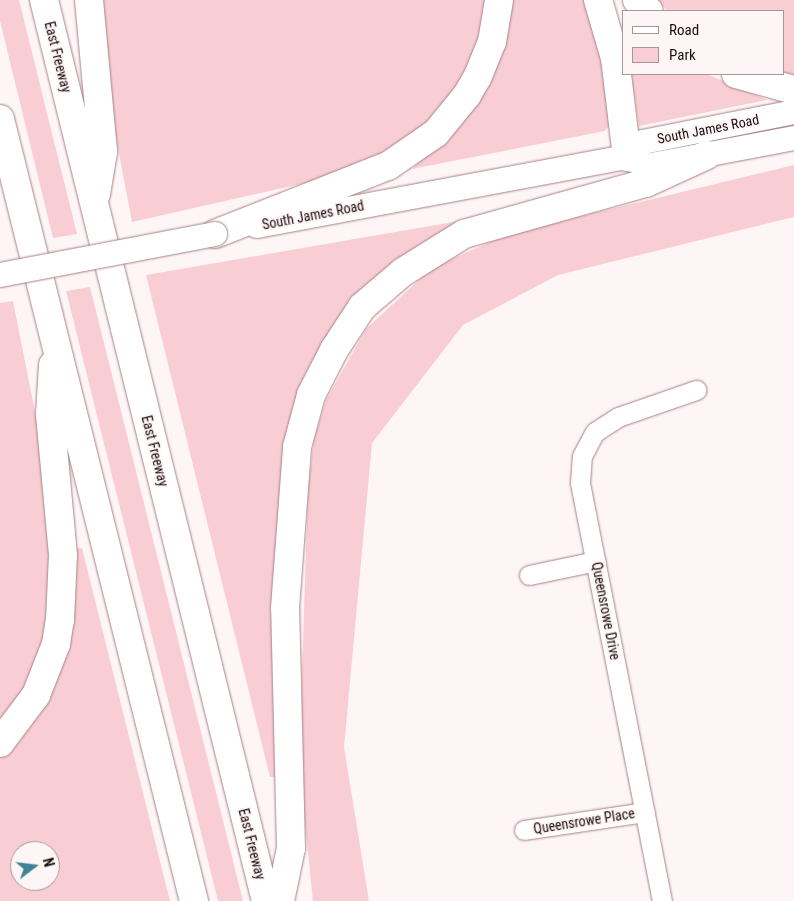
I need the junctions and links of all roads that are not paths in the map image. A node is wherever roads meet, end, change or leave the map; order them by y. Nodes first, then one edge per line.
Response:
1 (44, 0) edge
2 (89, 0) edge
3 (499, 0) edge
4 (598, 0) edge
5 (637, 0) edge
6 (647, 10) edge
7 (740, 75) edge
8 (794, 90) edge
9 (794, 112) edge
10 (0, 119) edge
11 (794, 138) edge
12 (707, 155) junction
13 (627, 157) junction
14 (94, 208) junction
15 (216, 234) junction
16 (0, 275) edge
17 (54, 336) junction
18 (696, 390) dead end
19 (596, 561) junction
20 (529, 575) dead end
21 (0, 743) edge
22 (645, 812) junction
23 (524, 830) dead end
24 (194, 901) edge
25 (266, 901) edge
26 (280, 901) edge
27 (662, 901) edge

1 - 14 highway, East Freeway
2 - 14 highway
3 - 15 highway
4 - 13 highway
5 - 6 highway
7 - 8 highway
9 - 13 main road, South James Road
10 - 17 highway
11 - 12 main road, South James Road
12 - 13 main road, South James Road
12 - 26 highway
13 - 15 main road, South James Road
14 - 25 highway, East Freeway
15 - 16 main road, South James Road, bridge
17 - 21 highway
17 - 24 highway
18 - 19 street, Queensrowe Drive
19 - 20 street
19 - 22 street, Queensrowe Drive
22 - 23 street, Queensrowe Place
22 - 27 street, Queensrowe Drive

